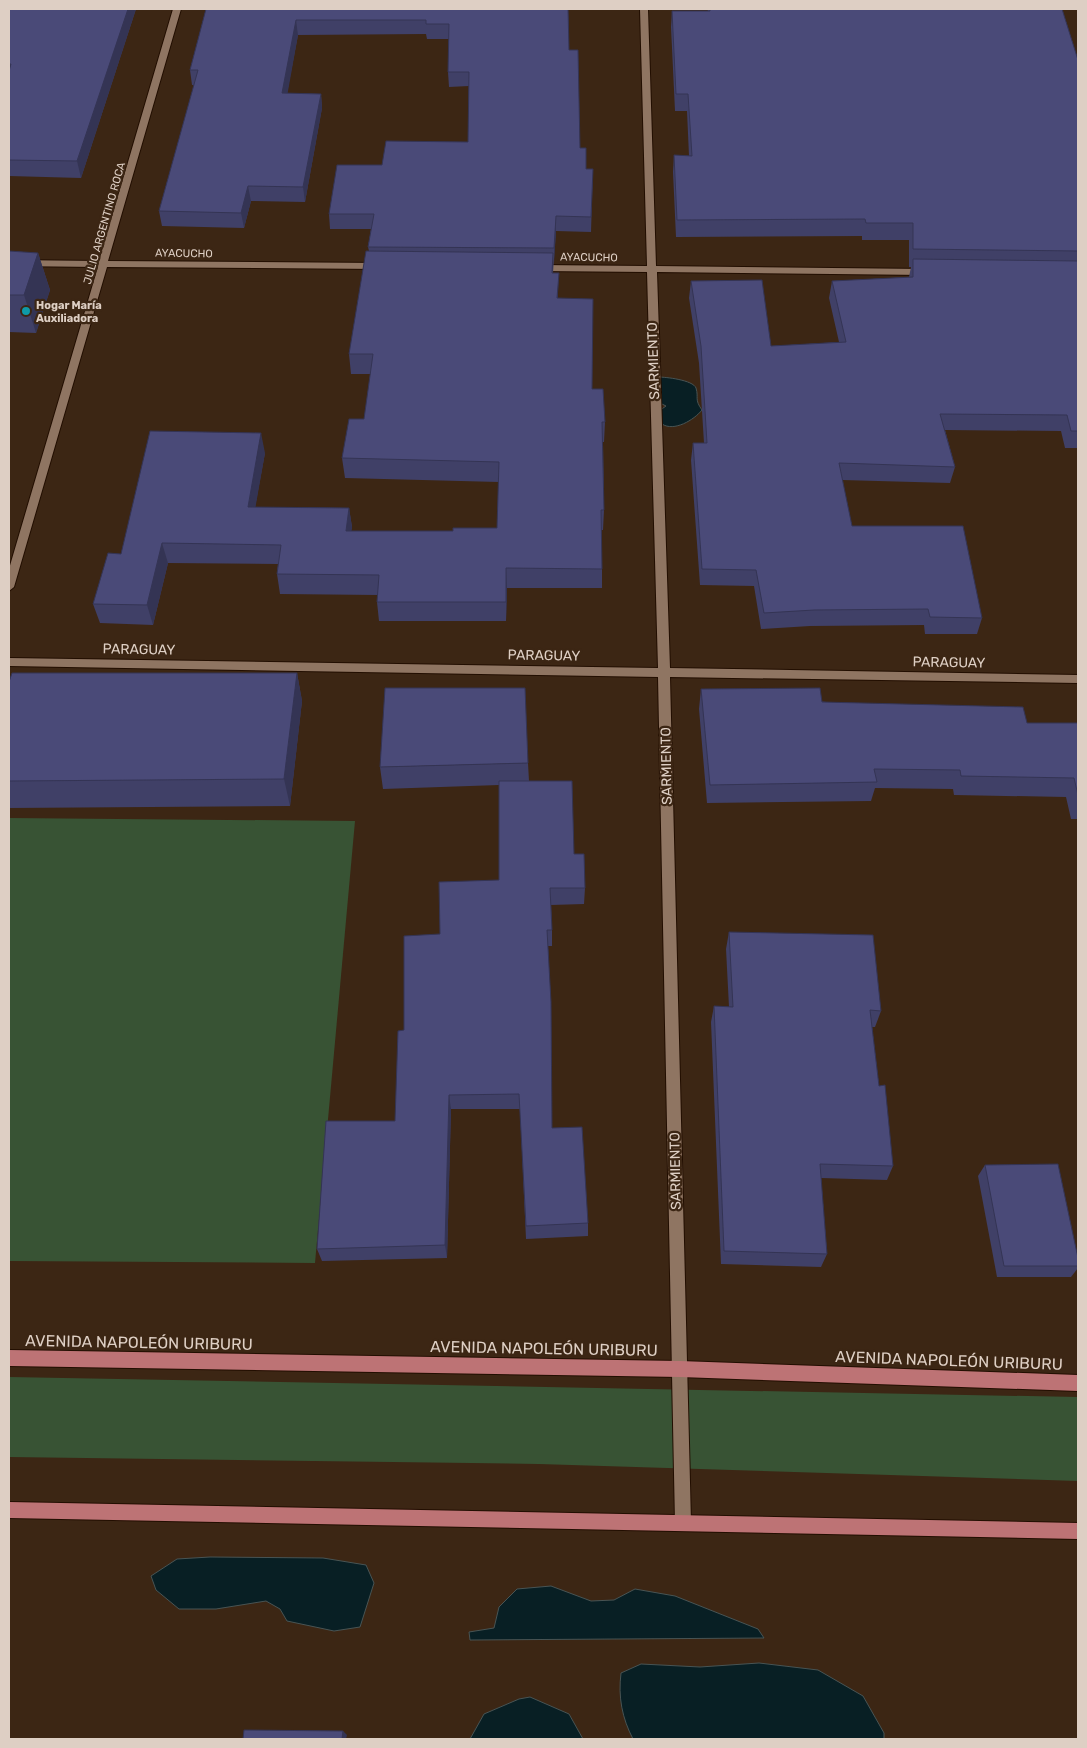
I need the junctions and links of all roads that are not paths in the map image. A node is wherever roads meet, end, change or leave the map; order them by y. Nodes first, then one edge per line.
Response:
1 (177, 9) edge
2 (644, 9) edge
3 (9, 264) edge
4 (104, 264) junction
5 (392, 266) edge
6 (531, 268) edge
7 (650, 269) junction
8 (939, 272) edge
9 (9, 587) edge
10 (9, 662) edge
11 (664, 672) junction
12 (1078, 680) edge
13 (9, 1358) edge
14 (680, 1369) junction
15 (1078, 1383) edge
16 (9, 1510) edge
17 (683, 1523) junction
18 (1078, 1531) edge

1 - 4 street, JULIO ARGENTINO ROCA
2 - 7 street, SARMIENTO
3 - 4 street, AYACUCHO
4 - 5 street, AYACUCHO
4 - 9 street, JULIO ARGENTINO ROCA
6 - 7 street, AYACUCHO
7 - 8 street, AYACUCHO
7 - 11 street, SARMIENTO
10 - 11 street, PARAGUAY
11 - 12 street, PARAGUAY
11 - 14 street, SARMIENTO
13 - 14 main road, AVENIDA NAPOLEÓN URIBURU
14 - 15 main road, AVENIDA NAPOLEÓN URIBURU
14 - 17 street, SARMIENTO
16 - 17 main road
17 - 18 main road

